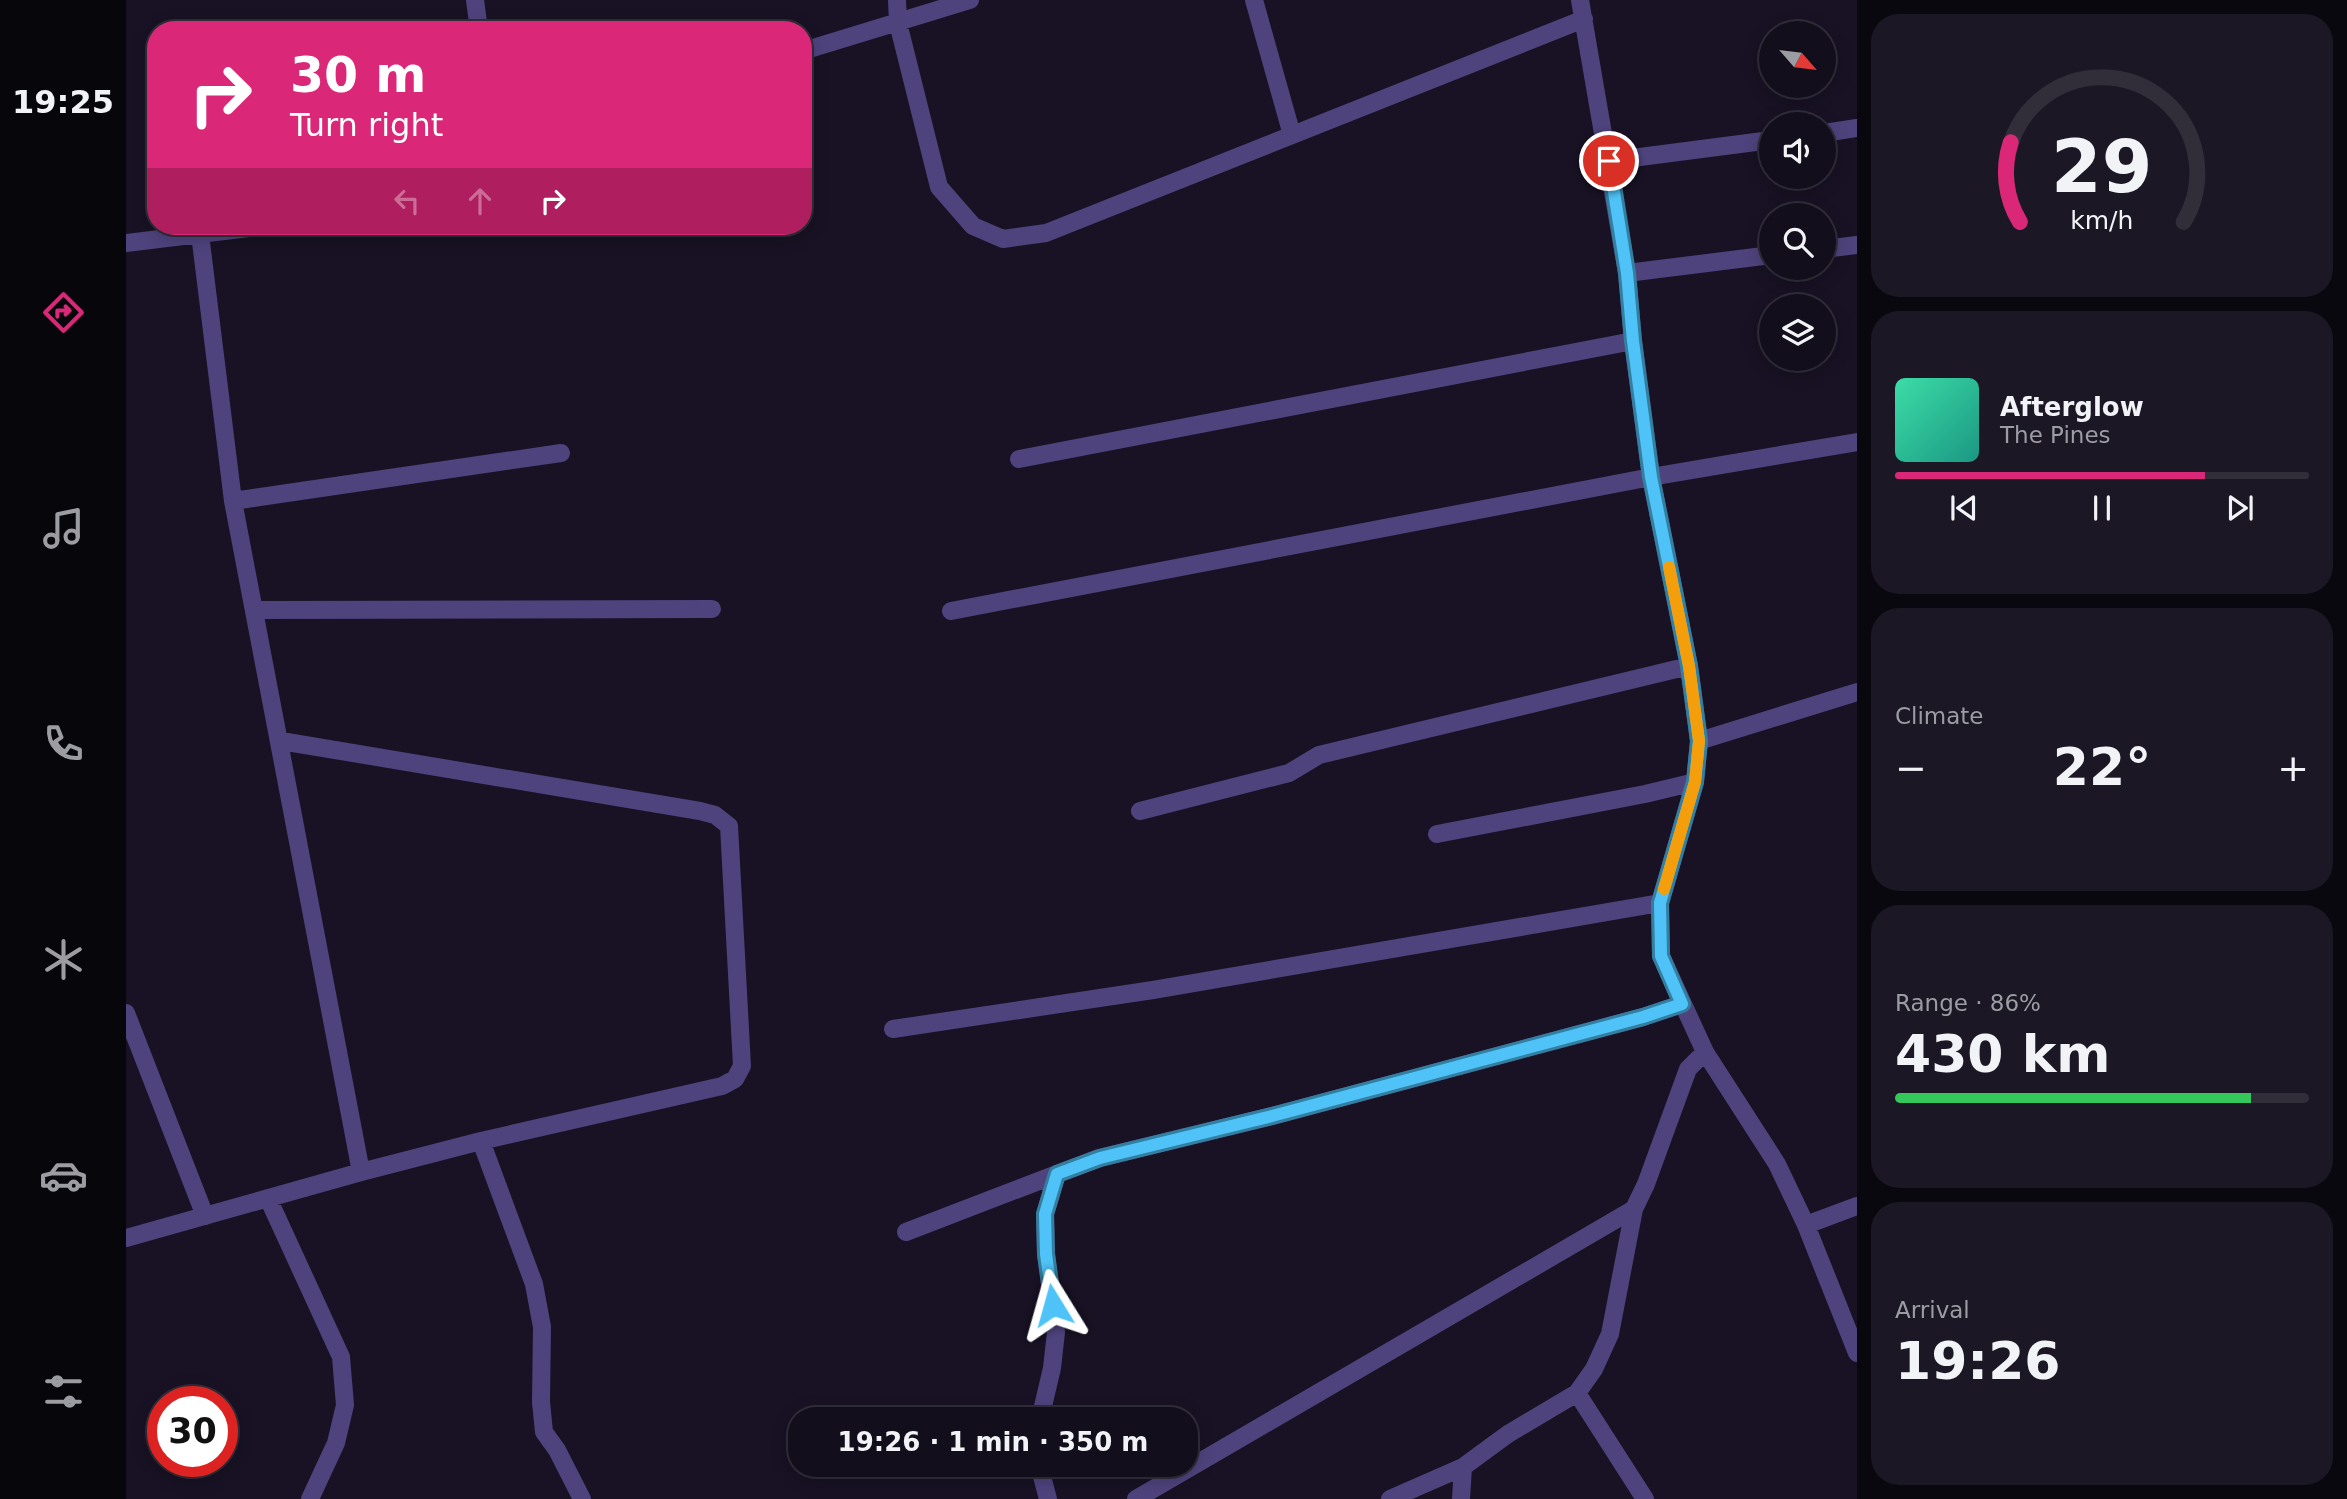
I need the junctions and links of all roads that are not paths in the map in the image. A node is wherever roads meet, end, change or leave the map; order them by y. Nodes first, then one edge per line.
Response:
1 (475, 0) edge
2 (897, 0) edge
3 (970, 0) edge
4 (1254, 0) edge
5 (1580, 0) edge
6 (1584, 19) junction
7 (478, 21) edge
8 (898, 23) junction
9 (812, 48) edge
10 (1857, 128) edge
11 (1836, 131) edge
12 (1292, 135) junction
13 (1759, 142) edge
14 (1609, 161) junction
15 (192, 235) edge
16 (200, 235) edge
17 (126, 243) edge
18 (1857, 245) edge
19 (1836, 248) edge
20 (1759, 256) edge
21 (1627, 273) junction
22 (1633, 341) junction
23 (1857, 442) edge
24 (561, 453) dead end
25 (1019, 459) dead end
26 (1651, 477) junction
27 (233, 500) junction
28 (712, 609) dead end
29 (254, 610) junction
30 (950, 611) dead end
31 (1689, 666) junction
32 (1857, 692) edge
33 (281, 741) junction
34 (1699, 741) junction
35 (1695, 782) junction
36 (1140, 811) dead end
37 (1437, 834) dead end
38 (1660, 903) junction
39 (1682, 1004) junction
40 (126, 1013) edge
41 (893, 1029) dead end
42 (1705, 1052) junction
43 (481, 1141) junction
44 (361, 1172) junction
45 (1057, 1174) junction
46 (268, 1198) junction
47 (1857, 1206) edge
48 (1634, 1209) junction
49 (205, 1216) junction
50 (1806, 1224) junction
51 (906, 1232) dead end
52 (126, 1238) edge
53 (1857, 1353) edge
54 (1577, 1393) junction
55 (1043, 1407) edge
56 (1463, 1467) junction
57 (1042, 1477) edge
58 (310, 1499) edge
59 (582, 1499) edge
60 (1048, 1499) edge
61 (1136, 1499) edge
62 (1390, 1499) edge
63 (1461, 1499) edge
64 (1645, 1499) edge

1 - 7 street
2 - 8 street
3 - 8 street
4 - 12 street
5 - 6 street
6 - 12 street
6 - 14 street
8 - 9 street
8 - 12 street
10 - 11 street
13 - 14 street
14 - 21 street
15 - 17 street
16 - 27 street
18 - 19 street
20 - 21 street
21 - 22 street
22 - 25 street
22 - 26 street
23 - 26 street
24 - 27 street
26 - 30 street
26 - 31 street
27 - 29 street
28 - 29 street
29 - 33 street
31 - 34 street
31 - 36 street
32 - 34 street
33 - 43 street
33 - 44 street
34 - 35 street
35 - 37 street
35 - 38 street
38 - 39 street
38 - 41 street
39 - 42 street
39 - 45 street
40 - 49 street
42 - 48 street
42 - 50 street
43 - 44 street
43 - 59 street
44 - 46 street
45 - 51 street
45 - 55 street
46 - 49 street
46 - 58 street
47 - 50 street
48 - 54 street
48 - 61 street
49 - 52 street
50 - 53 street
54 - 56 street
54 - 64 street
56 - 62 street
56 - 63 street
57 - 60 street

